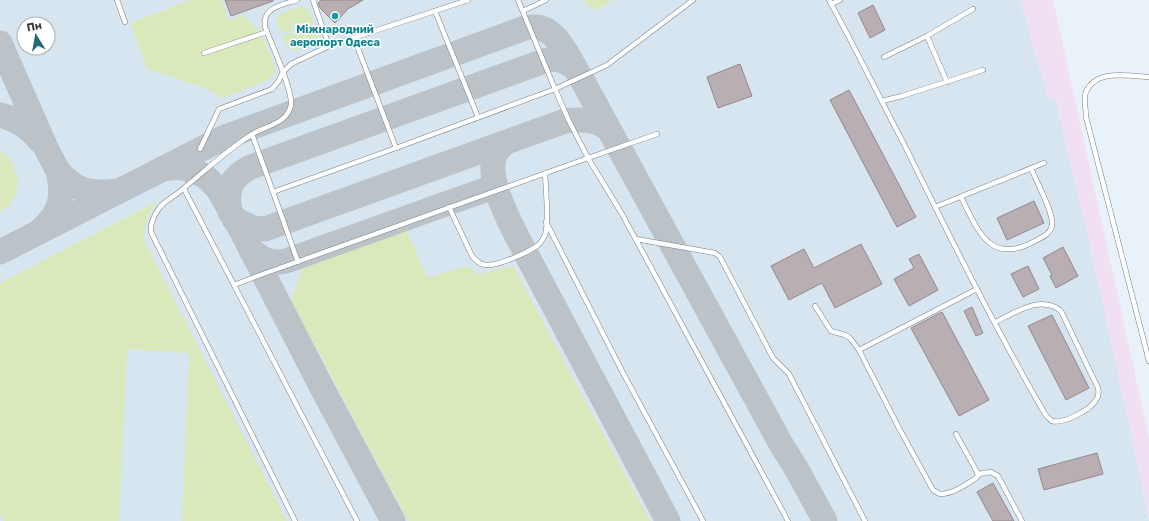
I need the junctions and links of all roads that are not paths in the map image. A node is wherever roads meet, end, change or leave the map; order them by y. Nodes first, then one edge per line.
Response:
1 (116, 0) edge
2 (297, 0) edge
3 (314, 0) edge
4 (468, 0) edge
5 (518, 0) edge
6 (546, 0) edge
7 (693, 0) edge
8 (840, 0) edge
9 (830, 2) edge
10 (973, 9) dead end
11 (435, 10) junction
12 (524, 11) junction
13 (125, 22) dead end
14 (267, 32) junction
15 (927, 36) junction
16 (354, 38) junction
17 (329, 46) junction
18 (204, 53) dead end
19 (884, 57) dead end
20 (983, 70) dead end
21 (283, 72) junction
22 (1149, 77) edge
23 (947, 82) junction
24 (555, 89) junction
25 (882, 101) junction
26 (478, 117) junction
27 (252, 134) junction
28 (658, 134) dead end
29 (396, 148) junction
30 (200, 149) dead end
31 (588, 158) junction
32 (1044, 163) dead end
33 (1031, 168) junction
34 (545, 174) junction
35 (184, 189) junction
36 (273, 192) junction
37 (961, 197) junction
38 (450, 207) junction
39 (935, 208) junction
40 (546, 222) junction
41 (636, 239) junction
42 (298, 262) junction
43 (234, 285) junction
44 (977, 289) junction
45 (815, 306) dead end
46 (995, 322) junction
47 (859, 350) junction
48 (1149, 362) edge
49 (956, 434) dead end
50 (978, 474) junction
51 (295, 521) edge
52 (357, 521) edge
53 (703, 521) edge
54 (788, 521) edge
55 (865, 521) edge
56 (1022, 521) edge

1 - 13 lane
2 - 14 lane
3 - 17 lane
4 - 11 lane
5 - 12 lane
6 - 12 lane
7 - 24 lane
8 - 9 lane
9 - 25 lane
10 - 15 lane
11 - 16 lane
11 - 26 lane
12 - 24 lane
14 - 18 lane
14 - 21 lane
15 - 19 lane
15 - 23 lane
16 - 17 lane
16 - 29 lane
17 - 21 lane
20 - 23 lane
21 - 27 lane
21 - 30 lane
22 - 48 lane
23 - 25 lane
24 - 26 lane
24 - 31 lane
25 - 39 lane
26 - 29 lane
27 - 35 lane
27 - 36 lane
28 - 31 lane
29 - 36 lane
31 - 34 lane
31 - 41 lane
32 - 33 lane
33 - 37 lane
33 - 37 lane
34 - 38 lane
34 - 40 lane
35 - 43 lane
35 - 51 lane
36 - 42 lane
37 - 39 lane
38 - 40 lane
38 - 42 lane
39 - 44 lane
40 - 53 lane
41 - 54 lane
41 - 55 lane
42 - 43 lane
43 - 52 lane
44 - 46 lane
44 - 47 lane
45 - 47 lane
46 - 46 lane
47 - 50 lane
49 - 50 lane
50 - 56 lane

